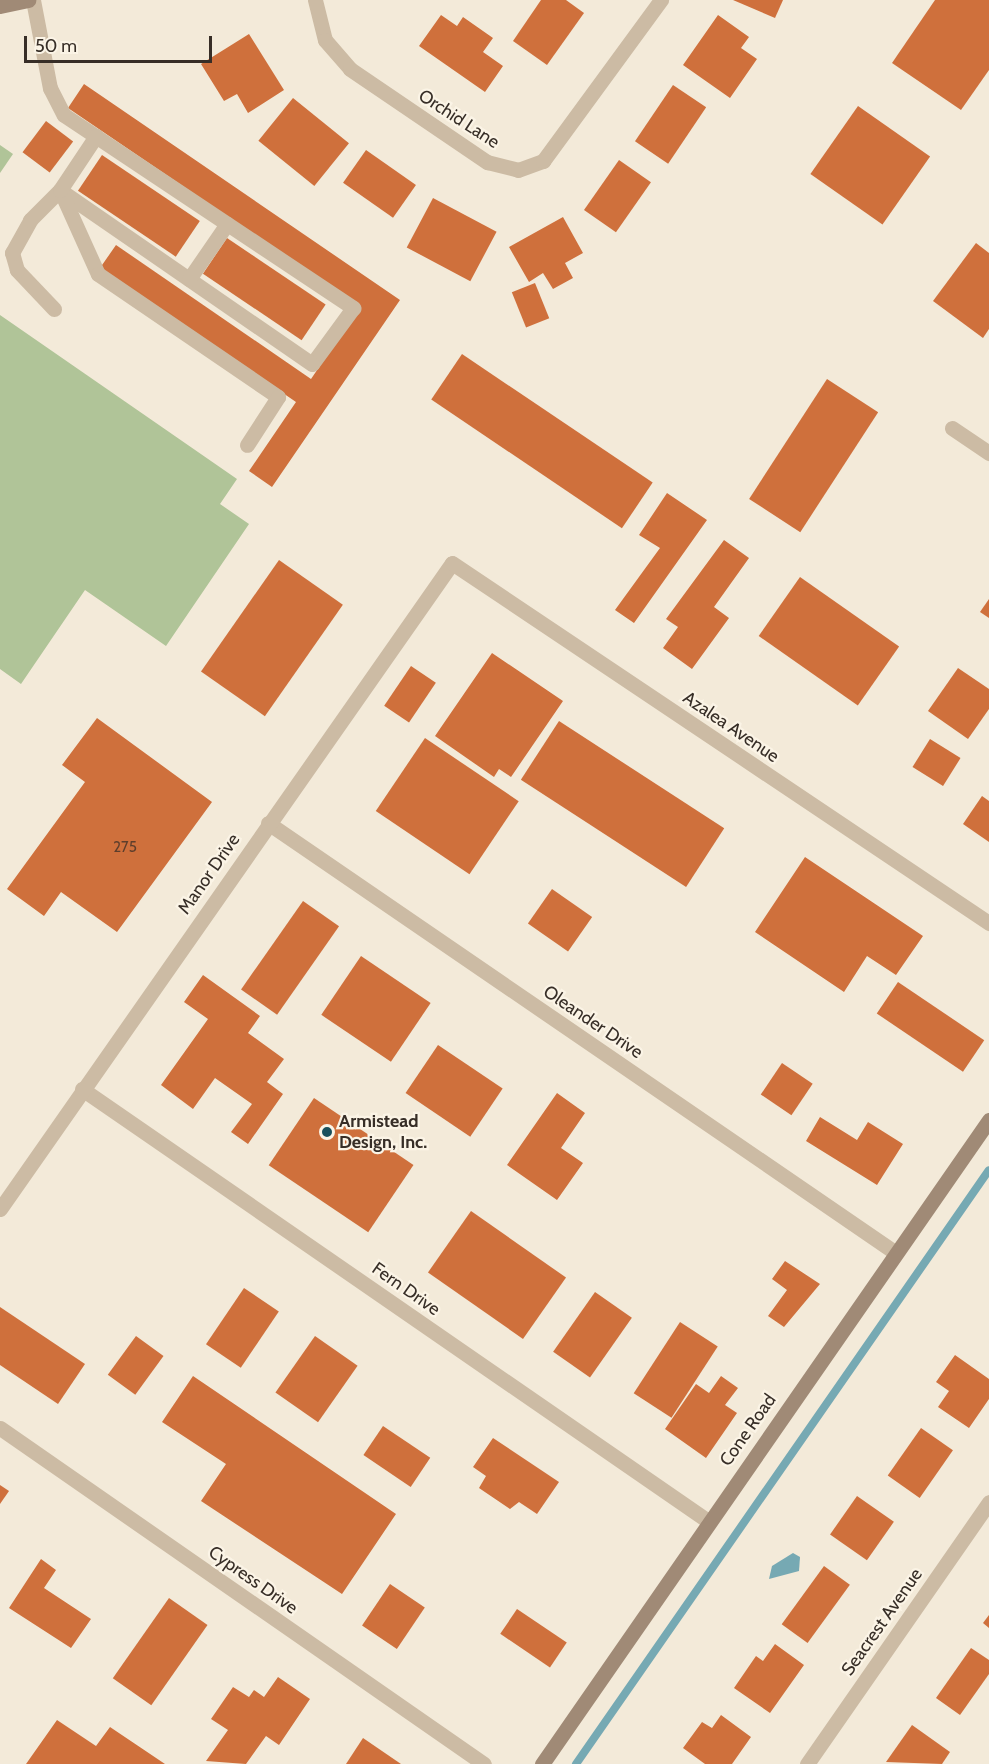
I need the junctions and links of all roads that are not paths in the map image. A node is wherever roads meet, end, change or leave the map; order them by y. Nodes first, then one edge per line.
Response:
1 (28, 0) edge
2 (33, 0) edge
3 (315, 0) edge
4 (661, 0) edge
5 (0, 6) edge
6 (96, 136) junction
7 (60, 190) junction
8 (227, 224) junction
9 (189, 279) junction
10 (54, 309) dead end
11 (951, 428) dead end
12 (247, 445) dead end
13 (989, 453) edge
14 (452, 563) joint
15 (268, 824) junction
16 (989, 923) edge
17 (82, 1089) junction
18 (989, 1120) edge
19 (0, 1209) edge
20 (896, 1253) junction
21 (0, 1428) edge
22 (989, 1502) edge
23 (708, 1521) junction
24 (484, 1764) edge
25 (542, 1764) edge
26 (807, 1764) edge

1 - 5 street
2 - 6 street
3 - 4 street, Orchid Lane
6 - 7 street
6 - 8 street
7 - 9 street
7 - 10 street
7 - 12 street
8 - 9 street
8 - 9 street
11 - 13 street
14 - 15 street, Manor Drive
14 - 16 street, Azalea Avenue
15 - 17 street, Manor Drive
15 - 20 street, Oleander Drive
17 - 19 street, Manor Drive
17 - 23 street, Fern Drive
18 - 20 street, Cone Road
20 - 23 street, Cone Road
21 - 24 street, Cypress Drive
22 - 26 street, Seacrest Avenue
23 - 25 street, Cone Road

